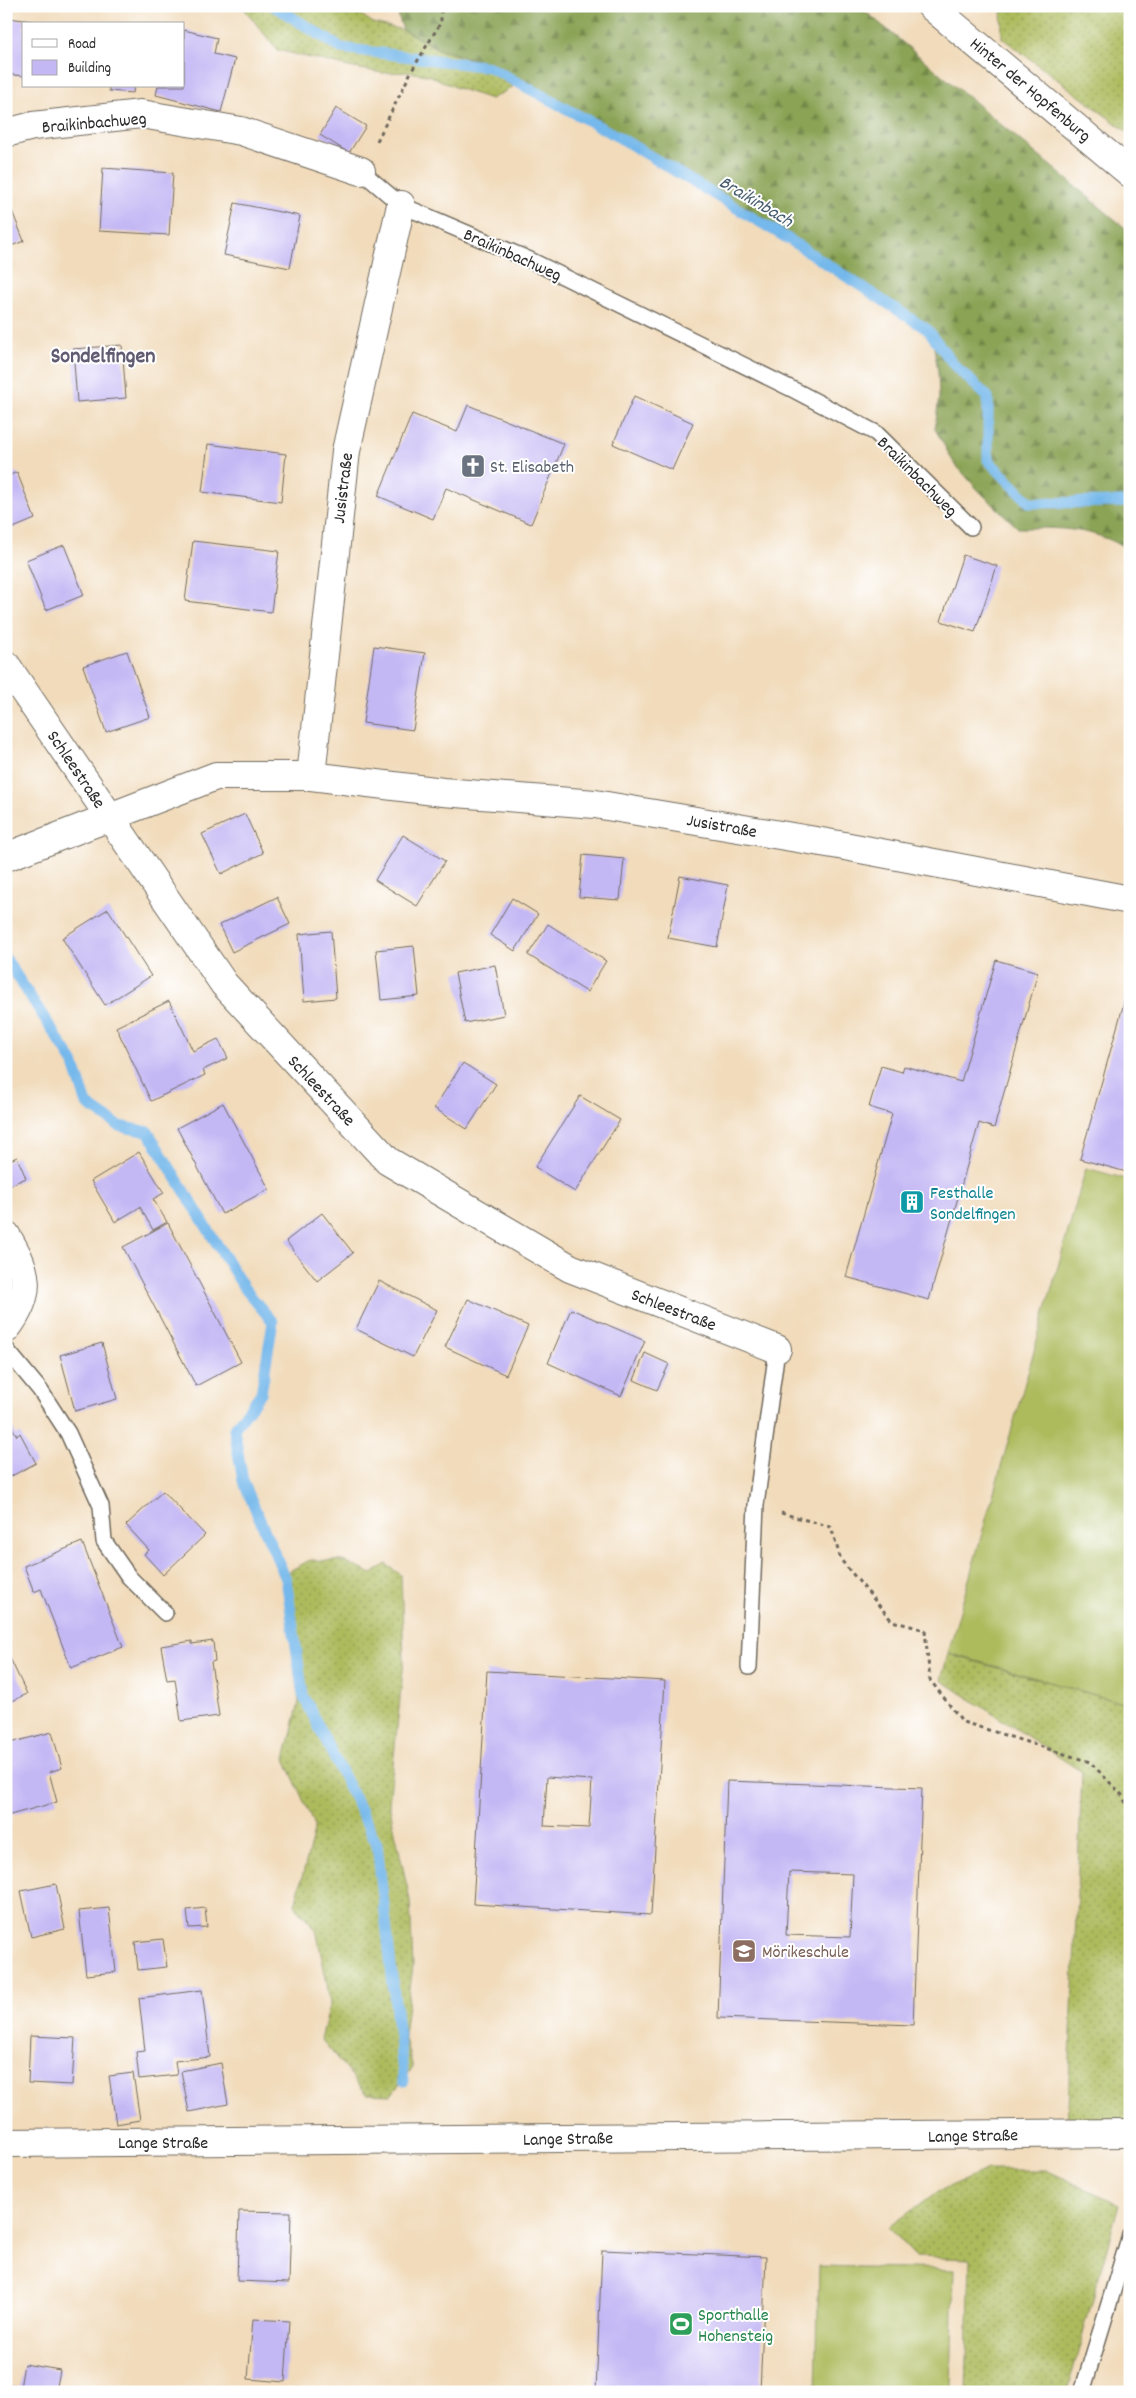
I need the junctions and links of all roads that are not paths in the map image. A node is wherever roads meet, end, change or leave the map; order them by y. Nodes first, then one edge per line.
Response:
1 (932, 6) edge
2 (6, 133) edge
3 (361, 170) joint
4 (1130, 172) edge
5 (401, 205) junction
6 (971, 528) dead end
7 (6, 665) edge
8 (311, 776) junction
9 (110, 816) junction
10 (6, 857) edge
11 (1130, 900) edge
12 (6, 1235) edge
13 (6, 1329) edge
14 (6, 1349) edge
15 (777, 1349) joint
16 (165, 1613) dead end
17 (749, 1667) dead end
18 (1130, 2133) edge
19 (6, 2143) edge
20 (1130, 2235) edge
21 (1082, 2392) edge

1 - 4 street, Hinter der Hopfenburg
2 - 3 street, Braikinbachweg
3 - 5 lane, Braikinbachweg
5 - 6 lane, Braikinbachweg
5 - 8 street, Jusistraße
7 - 9 street, Schleestraße
8 - 9 street, Jusistraße
8 - 11 street, Jusistraße
9 - 10 street, Jusistraße
9 - 15 street, Schleestraße
12 - 13 street
14 - 16 lane
15 - 17 lane
18 - 19 street, Lange Straße
20 - 21 lane

